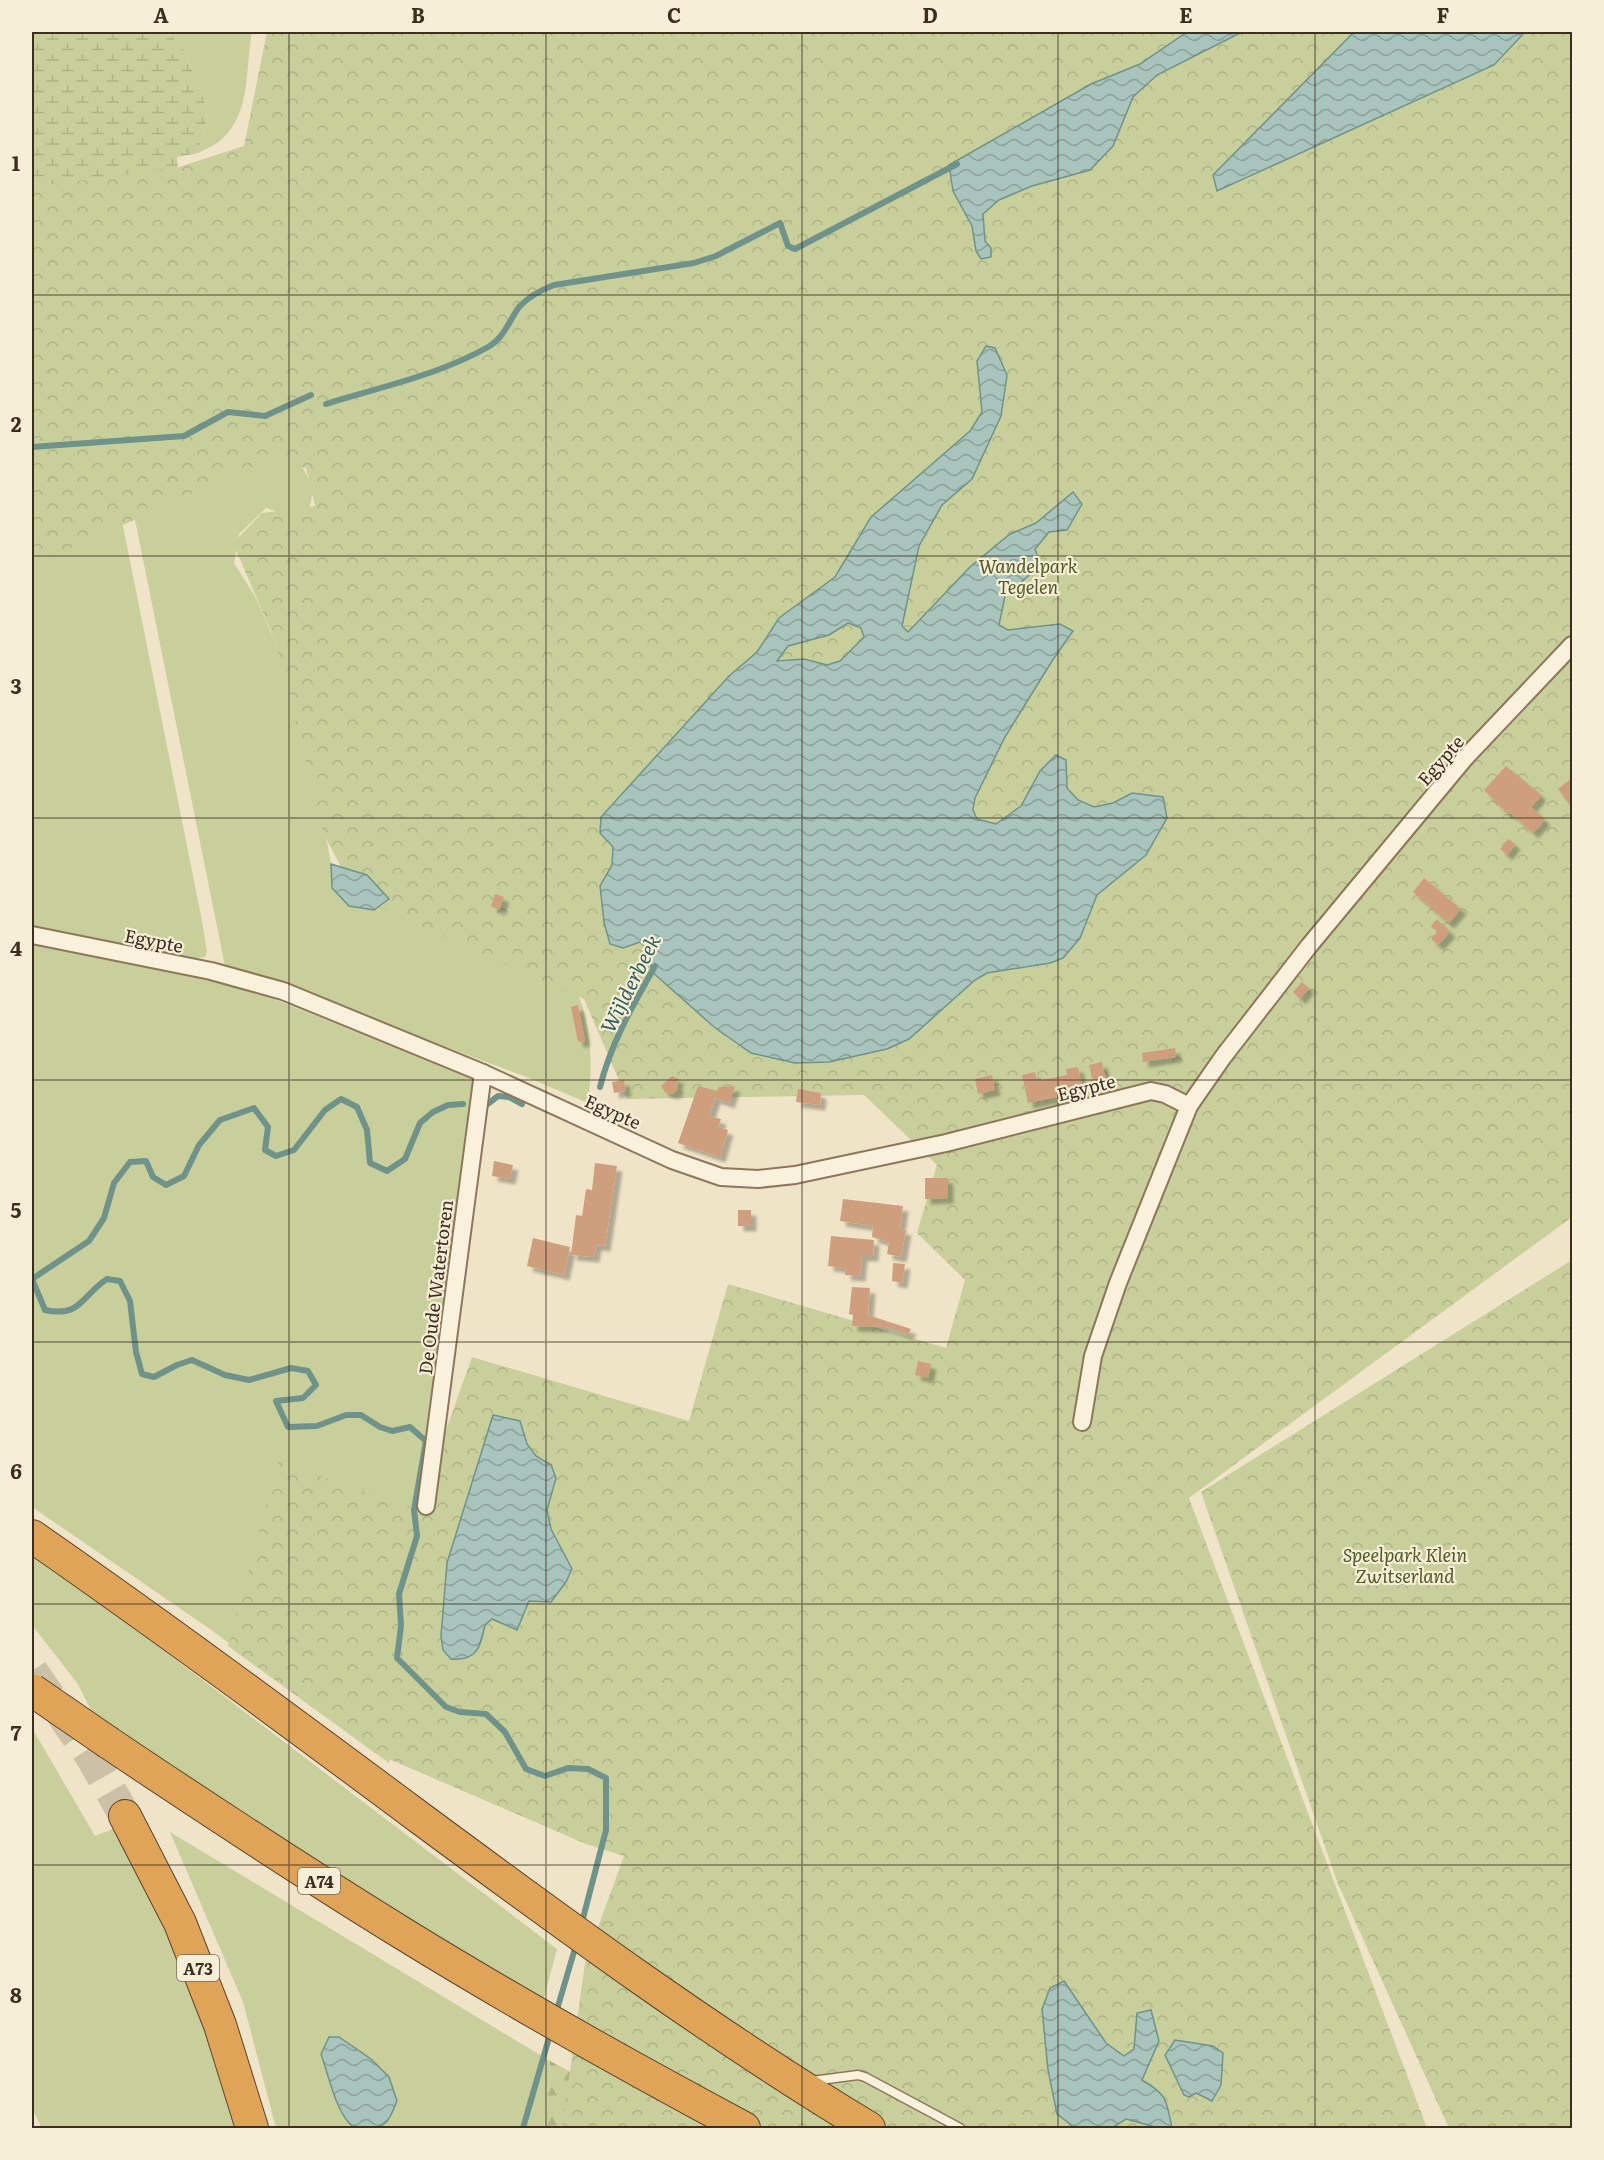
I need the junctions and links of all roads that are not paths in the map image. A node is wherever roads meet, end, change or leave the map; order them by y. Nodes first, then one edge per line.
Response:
1 (1572, 645) edge
2 (32, 935) edge
3 (483, 1073) junction
4 (1189, 1106) junction
5 (1082, 1422) dead end
6 (426, 1506) dead end
7 (32, 1536) edge
8 (32, 1690) edge
9 (125, 1816) tunnel mouth
10 (795, 2083) junction
11 (252, 2128) edge
12 (744, 2128) edge
13 (869, 2128) edge
14 (960, 2128) edge

1 - 4 street, Egypte
2 - 3 street, Egypte
3 - 4 street, Egypte
3 - 6 street, De Oude Watertoren
4 - 5 street, Egypte
7 - 10 highway
8 - 12 highway, A74, bridge
9 - 11 highway, A73
10 - 13 highway
10 - 14 lane

